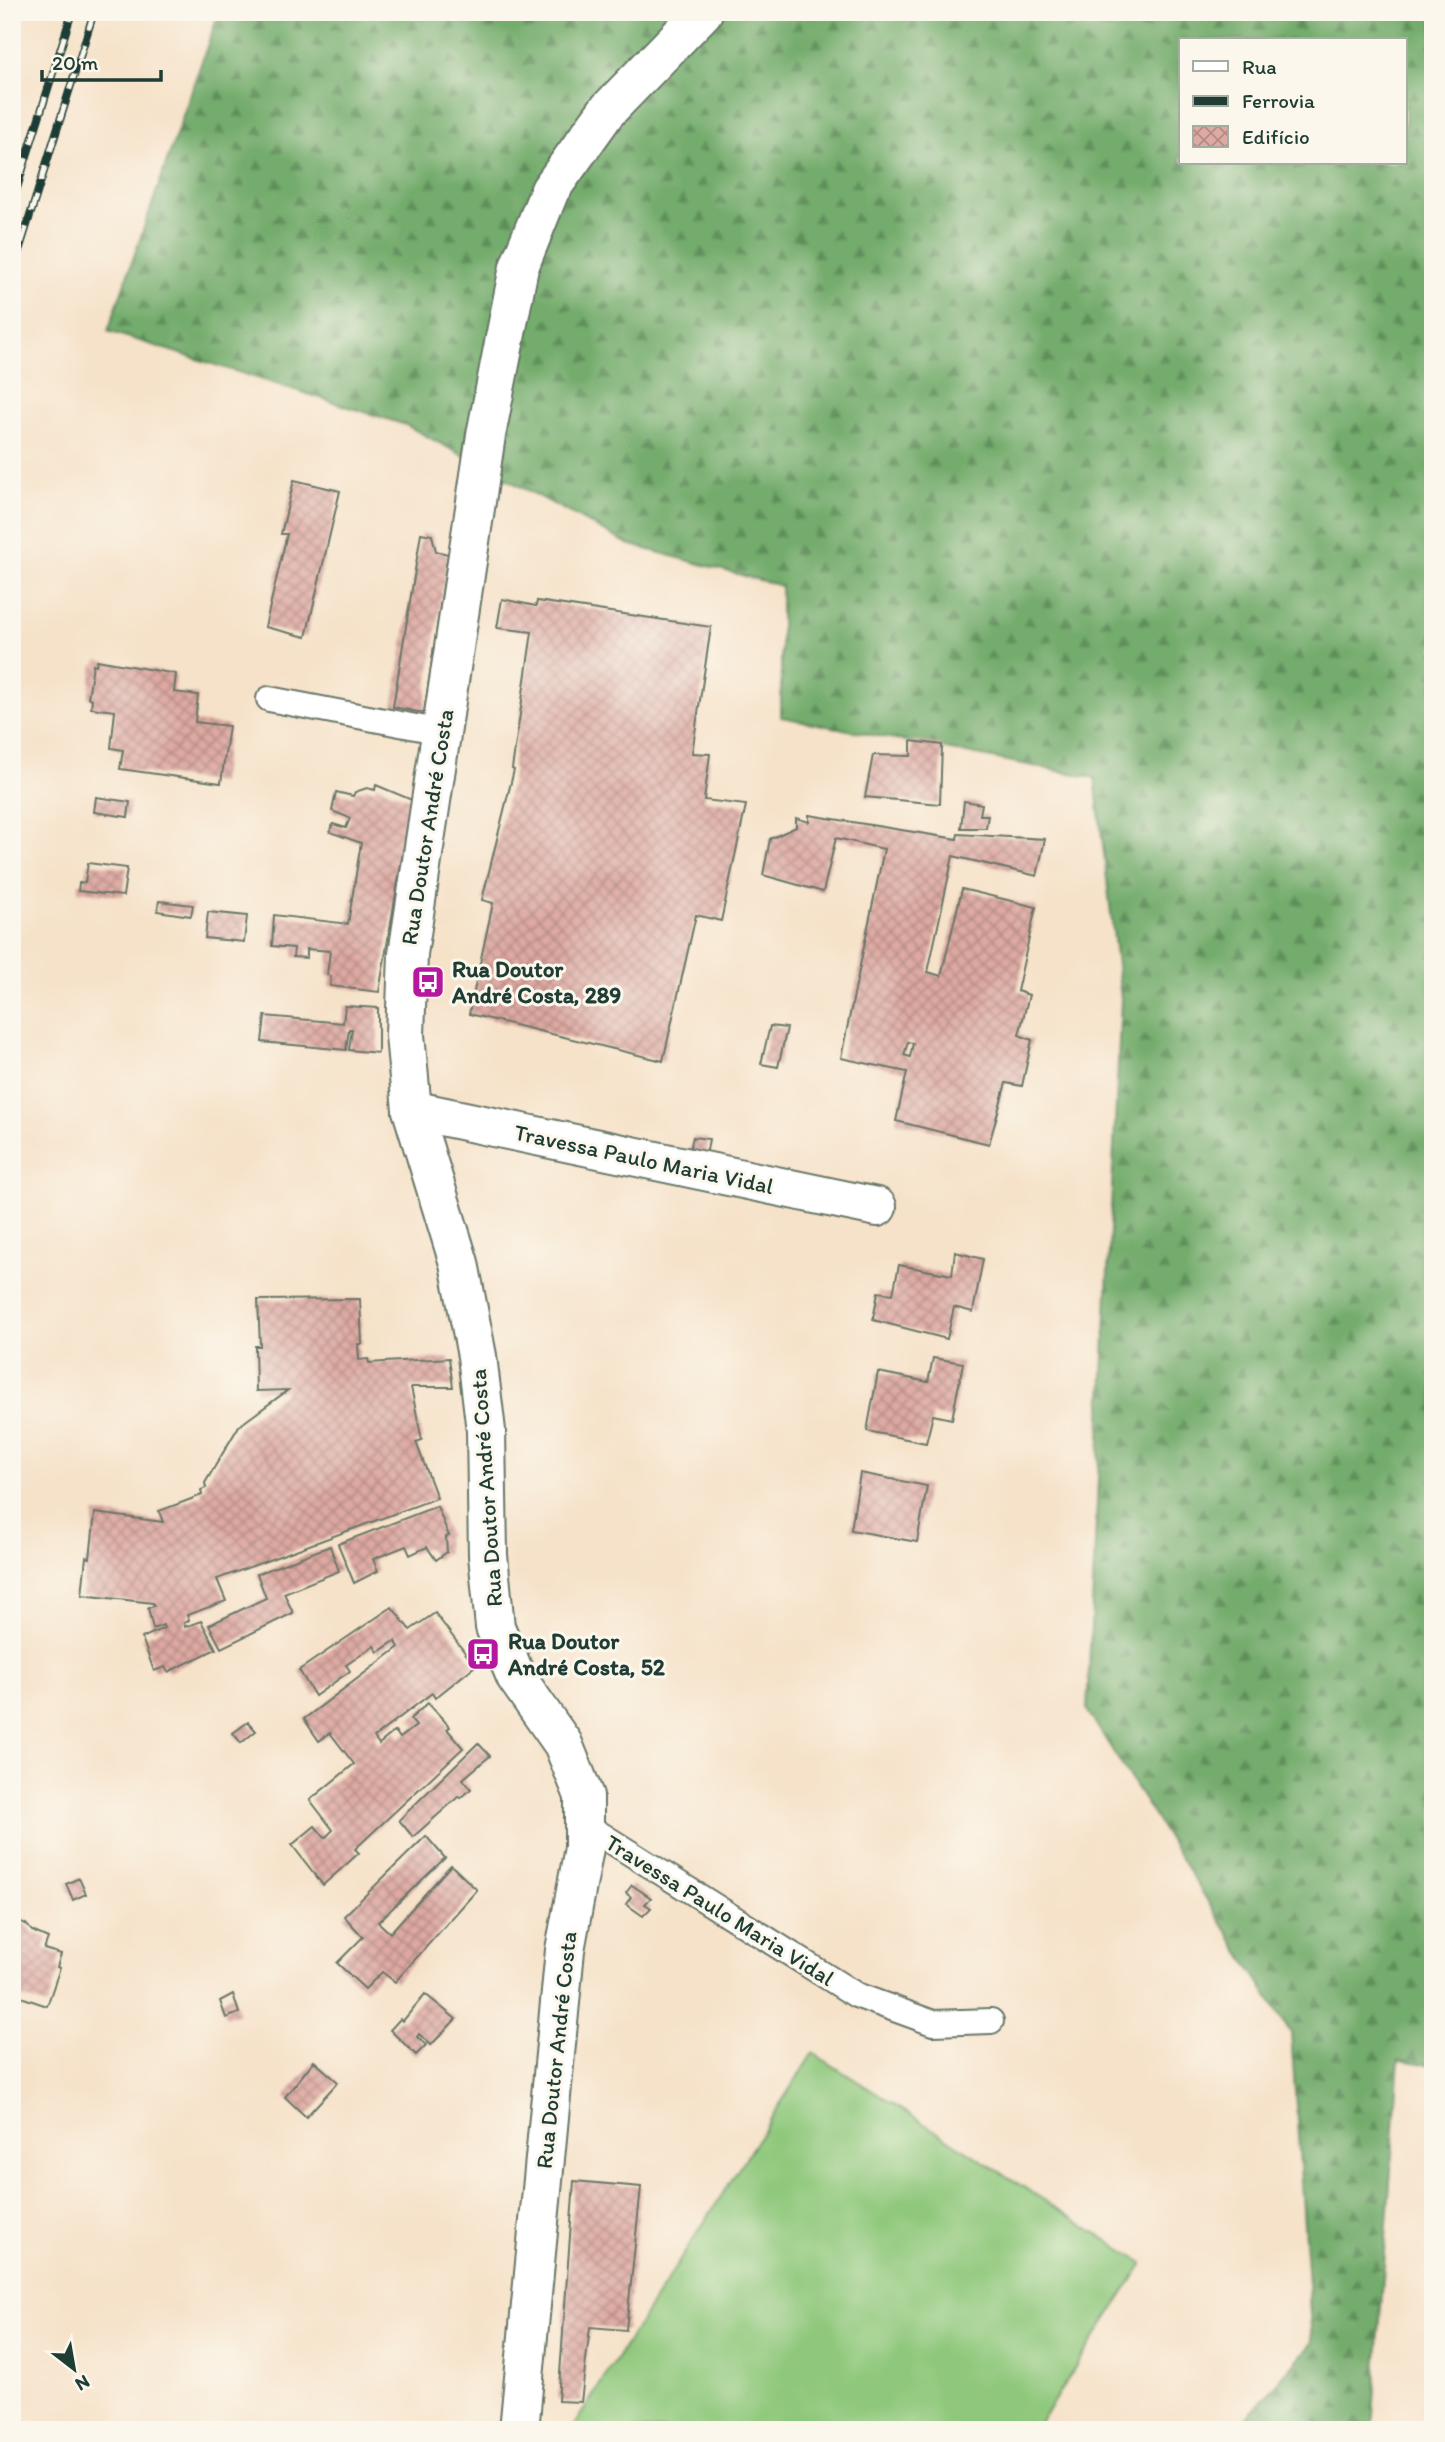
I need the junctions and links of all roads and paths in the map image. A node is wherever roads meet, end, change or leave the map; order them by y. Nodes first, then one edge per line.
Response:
1 (703, 12) edge
2 (269, 699) dead end
3 (442, 732) junction
4 (412, 1110) junction
5 (877, 1207) dead end
6 (584, 1824) junction
7 (991, 2021) dead end
8 (519, 2430) edge

1 - 3 street, Rua Doutor André Costa
2 - 3 lane
3 - 4 street, Rua Doutor André Costa
4 - 5 street, Travessa Paulo Maria Vidal
4 - 6 street, Rua Doutor André Costa
6 - 7 lane, Travessa Paulo Maria Vidal
6 - 8 street, Rua Doutor André Costa

